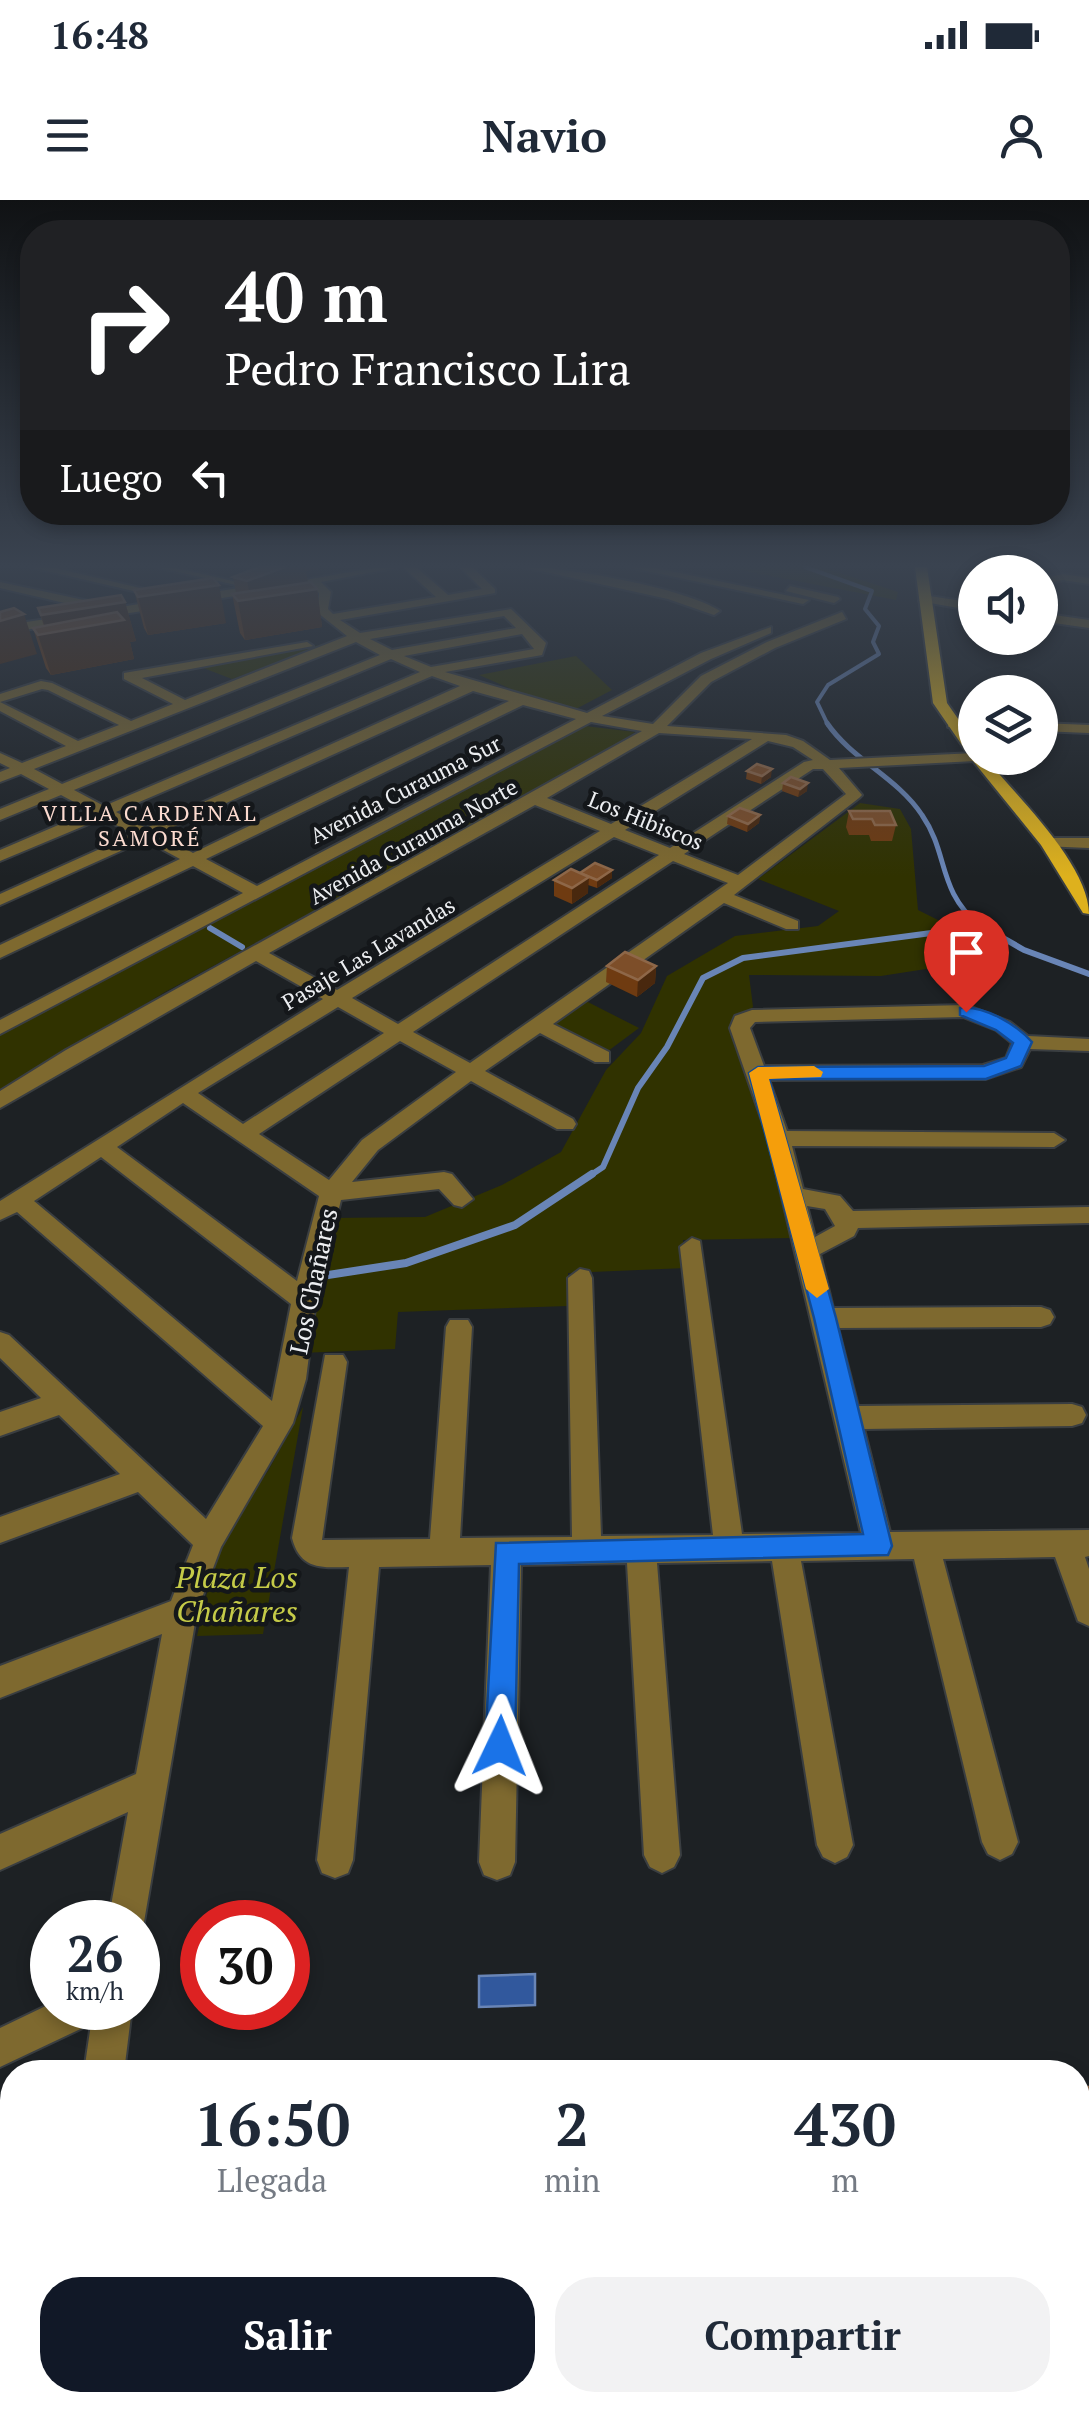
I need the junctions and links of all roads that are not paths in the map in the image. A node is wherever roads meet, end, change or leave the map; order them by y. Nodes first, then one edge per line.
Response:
1 (161, 670) edge
2 (202, 670) edge
3 (272, 670) edge
4 (354, 670) edge
5 (436, 670) joint
6 (680, 670) edge
7 (723, 670) edge
8 (935, 670) edge
9 (236, 684) junction
10 (474, 685) junction
11 (0, 698) edge
12 (521, 702) junction
13 (185, 705) junction
14 (0, 706) edge
15 (587, 720) junction
16 (952, 724) junction
17 (958, 724) edge
18 (131, 726) junction
19 (1058, 727) edge
20 (1089, 728) edge
21 (656, 730) junction
22 (958, 732) edge
23 (763, 738) junction
24 (78, 747) junction
25 (958, 757) edge
26 (0, 758) edge
27 (822, 763) junction
28 (22, 769) junction
29 (992, 775) edge
30 (0, 777) edge
31 (61, 790) junction
32 (535, 799) junction
33 (102, 811) junction
34 (0, 815) edge
35 (612, 830) junction
36 (146, 834) junction
37 (1048, 843) junction
38 (1089, 843) edge
39 (0, 856) edge
40 (675, 856) junction
41 (192, 858) junction
42 (740, 882) junction
43 (255, 892) junction
44 (722, 896) junction
45 (0, 900) edge
46 (1089, 909) edge
47 (792, 924) dead end
48 (0, 952) edge
49 (255, 953) junction
50 (337, 998) junction
51 (538, 1024) junction
52 (0, 1028) edge
53 (398, 1032) junction
54 (1022, 1042) junction
55 (1089, 1045) edge
56 (602, 1057) dead end
57 (470, 1072) junction
58 (758, 1073) junction
59 (183, 1093) junction
60 (0, 1101) edge
61 (564, 1124) dead end
62 (243, 1134) junction
63 (778, 1138) junction
64 (1054, 1140) dead end
65 (102, 1146) junction
66 (331, 1192) junction
67 (794, 1196) junction
68 (462, 1199) dead end
69 (8, 1206) edge
70 (1089, 1216) edge
71 (847, 1220) junction
72 (692, 1247) dead end
73 (806, 1247) junction
74 (580, 1278) dead end
75 (304, 1300) junction
76 (1041, 1317) dead end
77 (825, 1318) junction
78 (459, 1327) dead end
79 (0, 1342) edge
80 (334, 1362) dead end
81 (63, 1402) junction
82 (1072, 1415) dead end
83 (849, 1418) junction
84 (280, 1423) junction
85 (0, 1424) edge
86 (143, 1478) junction
87 (0, 1530) edge
88 (209, 1541) junction
89 (1077, 1543) edge
90 (879, 1546) junction
91 (925, 1546) junction
92 (784, 1547) junction
93 (729, 1548) junction
94 (641, 1549) junction
95 (587, 1550) junction
96 (444, 1552) junction
97 (506, 1552) junction
98 (366, 1553) junction
99 (182, 1611) junction
100 (1089, 1611) edge
101 (0, 1682) edge
102 (148, 1786) junction
103 (1000, 1842) dead end
104 (835, 1845) dead end
105 (0, 1852) edge
106 (662, 1854) dead end
107 (335, 1860) dead end
108 (496, 1862) dead end
109 (130, 1900) edge
110 (37, 2030) edge
111 (110, 2030) edge
112 (0, 2048) edge
113 (106, 2060) edge

1 - 13 street
2 - 9 street
3 - 9 street
4 - 31 street
5 - 10 street
5 - 33 street
6 - 15 street, Avenida Curauma Sur
7 - 21 street, Avenida Curauma Norte
8 - 16 main road
9 - 13 street
10 - 12 street
10 - 36 street
11 - 18 street
12 - 15 street
12 - 41 street
13 - 18 street
14 - 24 street
15 - 21 street
15 - 43 street, Avenida Curauma Sur
16 - 17 street
16 - 22 main road
18 - 24 street
19 - 20 street
21 - 23 street
21 - 32 street, Avenida Curauma Norte
23 - 27 street
23 - 35 street, Pasaje Las Lavandas
24 - 28 street
25 - 27 street
26 - 28 street
27 - 40 street
27 - 42 street, Los Chañares
28 - 30 street
28 - 31 street
29 - 37 main road
31 - 33 street
31 - 34 street
32 - 35 street, Los Hibiscos
32 - 49 street, Avenida Curauma Norte
33 - 36 street
33 - 39 street
35 - 40 street, Los Hibiscos
35 - 50 street, Pasaje Las Lavandas
36 - 41 street
36 - 45 street
37 - 38 street
37 - 46 main road
40 - 42 street, Los Hibiscos
40 - 53 street
41 - 43 street
41 - 48 street
42 - 44 street, Los Chañares
43 - 52 street, Avenida Curauma Sur
44 - 47 street
44 - 51 street, Los Chañares
49 - 50 street
49 - 60 street, Avenida Curauma Norte
50 - 53 street
50 - 59 street, Pasaje Las Lavandas
51 - 56 street
51 - 57 street, Los Chañares
53 - 57 street
53 - 62 street
54 - 55 street
54 - 58 street
54 - 58 street
57 - 61 street
57 - 66 street, Los Chañares
58 - 63 street
59 - 62 street
59 - 65 street, Pasaje Las Lavandas
62 - 66 street
63 - 64 street
63 - 67 street
65 - 69 street, Pasaje Las Lavandas
65 - 75 street
66 - 68 street
66 - 75 street, Los Chañares
67 - 71 street
67 - 73 street
69 - 84 street
70 - 71 street
71 - 73 street
72 - 93 street
73 - 77 street
74 - 95 street
75 - 84 street, Los Chañares
76 - 77 street
77 - 83 street
78 - 96 street
79 - 81 street
80 - 98 street
81 - 85 street
81 - 86 street
82 - 83 street
83 - 90 street
84 - 88 street, Los Chañares
86 - 87 street
86 - 88 street
88 - 99 street, Los Chañares
89 - 91 street
89 - 100 street
90 - 91 street
90 - 92 street
91 - 103 street
92 - 93 street
92 - 104 street
93 - 94 street
94 - 95 street
94 - 106 street
95 - 97 street
96 - 97 street
96 - 98 street
97 - 108 street
98 - 107 street
99 - 101 street
99 - 102 street, Los Chañares
102 - 105 street
102 - 109 street, Los Chañares
110 - 112 street
111 - 113 street

